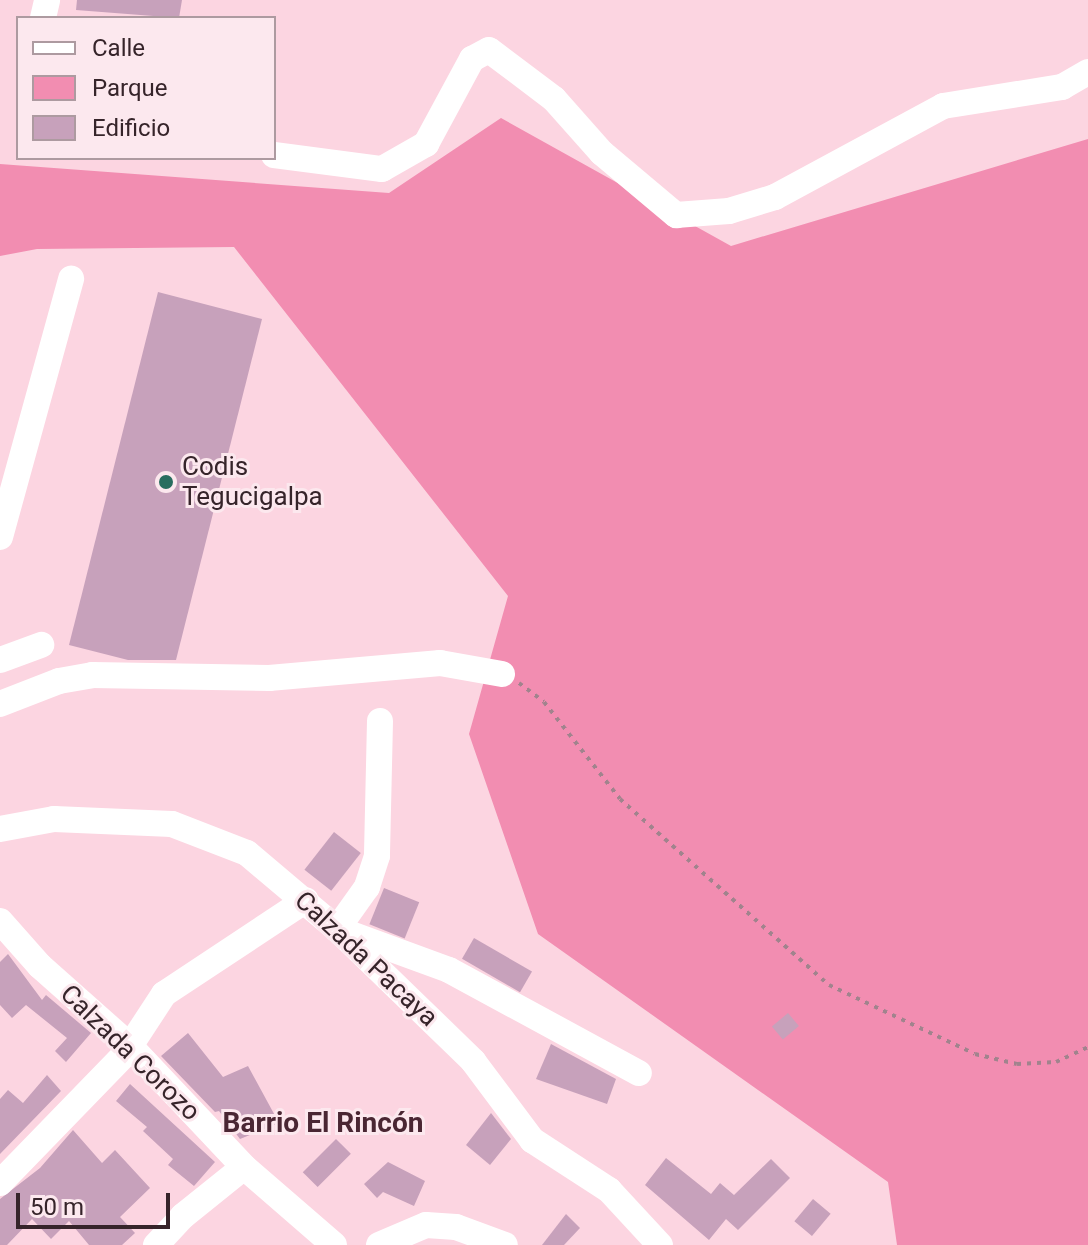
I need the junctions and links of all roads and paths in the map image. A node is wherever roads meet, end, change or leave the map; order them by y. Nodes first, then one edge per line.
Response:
1 (1088, 72) edge
2 (276, 155) edge
3 (71, 279) dead end
4 (0, 537) edge
5 (41, 645) dead end
6 (0, 660) edge
7 (502, 674) joint
8 (0, 704) edge
9 (380, 721) dead end
10 (0, 829) edge
11 (306, 900) junction
12 (0, 921) edge
13 (337, 929) junction
14 (129, 1045) junction
15 (1088, 1047) edge
16 (639, 1073) dead end
17 (244, 1167) junction
18 (0, 1183) edge
19 (156, 1245) edge
20 (334, 1245) edge
21 (379, 1245) edge
22 (505, 1245) edge
23 (660, 1245) edge

1 - 2 street
3 - 4 street
5 - 6 street
7 - 8 street
7 - 15 path
9 - 13 street
10 - 11 street, Calzada Pacaya
11 - 13 street, Calzada Pacaya
11 - 14 street
12 - 14 street, Calzada Corozo
13 - 16 street
13 - 23 street, Calzada Pacaya
14 - 17 street, Calzada Corozo
14 - 18 street
17 - 19 street
17 - 20 street, Calzada Corozo
21 - 22 street

